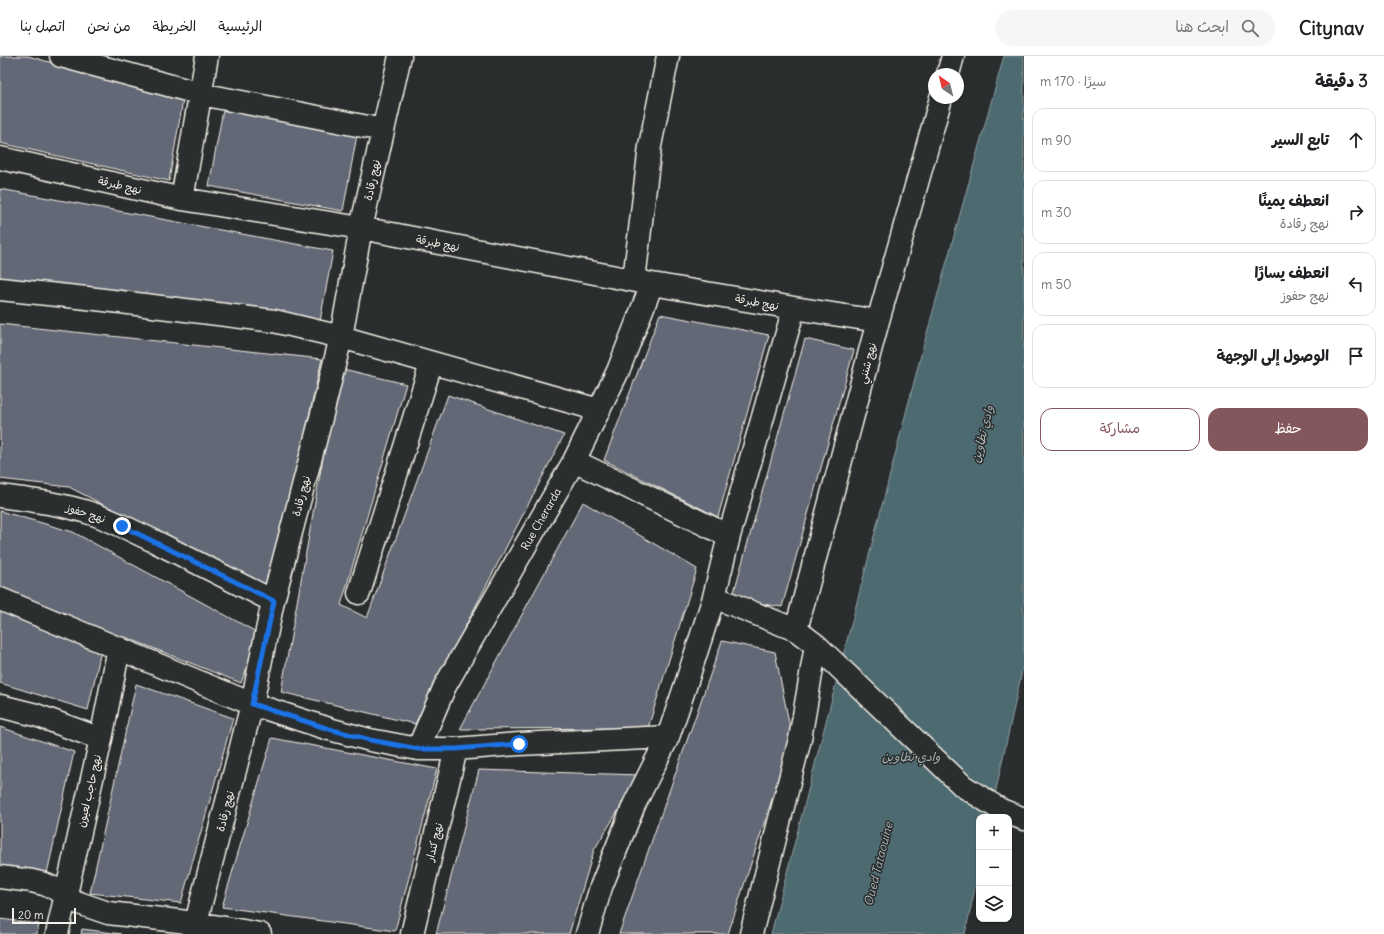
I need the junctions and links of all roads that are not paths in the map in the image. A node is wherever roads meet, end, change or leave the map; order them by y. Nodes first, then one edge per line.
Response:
1 (61, 56) edge
2 (207, 56) edge
3 (400, 56) edge
4 (668, 56) edge
5 (953, 56) edge
6 (950, 68) edge
7 (201, 94) junction
8 (939, 104) edge
9 (383, 130) junction
10 (0, 158) edge
11 (182, 199) junction
12 (361, 228) junction
13 (643, 282) junction
14 (0, 289) edge
15 (794, 308) junction
16 (878, 321) junction
17 (341, 337) junction
18 (432, 364) junction
19 (599, 410) junction
20 (574, 462) junction
21 (0, 496) edge
22 (729, 536) junction
23 (359, 593) dead end
24 (714, 597) junction
25 (0, 599) edge
26 (274, 601) junction
27 (796, 630) junction
28 (816, 645) junction
29 (119, 648) junction
30 (252, 704) junction
31 (0, 706) edge
32 (668, 737) junction
33 (101, 739) junction
34 (418, 749) junction
35 (456, 749) junction
36 (1024, 819) edge
37 (0, 877) edge
38 (66, 895) junction
39 (194, 928) edge
40 (57, 934) edge
41 (260, 934) edge
42 (412, 934) edge
43 (587, 934) edge
44 (751, 934) edge

1 - 7 street
2 - 7 street
3 - 9 street, نهج رقادة
4 - 13 street, Rue Cherarda
5 - 6 street
7 - 9 street
7 - 11 street
8 - 16 street, نهج شنني
9 - 12 street, نهج رقادة
10 - 11 street, نهج طبرقة
11 - 12 street, نهج طبرقة
12 - 13 street, نهج طبرقة
12 - 17 street, نهج رقادة
13 - 15 street, نهج طبرقة
13 - 19 street, Rue Cherarda
14 - 17 street
15 - 16 street, نهج طبرقة
15 - 22 street
16 - 27 street, نهج شنني
17 - 18 street
17 - 26 street, نهج رقادة
18 - 19 street
18 - 23 street
19 - 20 street, Rue Cherarda
20 - 22 street
20 - 34 street, Rue Cherarda
21 - 26 street, نهج حفوز
22 - 24 street
24 - 27 street
24 - 32 street
25 - 29 street
26 - 30 street, نهج رقادة
27 - 28 street
28 - 36 street
28 - 44 street
29 - 30 street
29 - 33 street, نهج حاجب لعيون
30 - 34 street
30 - 39 street, نهج رقادة
31 - 33 street
32 - 35 street
32 - 43 street
33 - 38 street, نهج حاجب لعيون
34 - 35 street
35 - 42 street, نهج كندار
37 - 38 street
38 - 39 street
38 - 40 street, نهج حاجب لعيون
39 - 41 street

